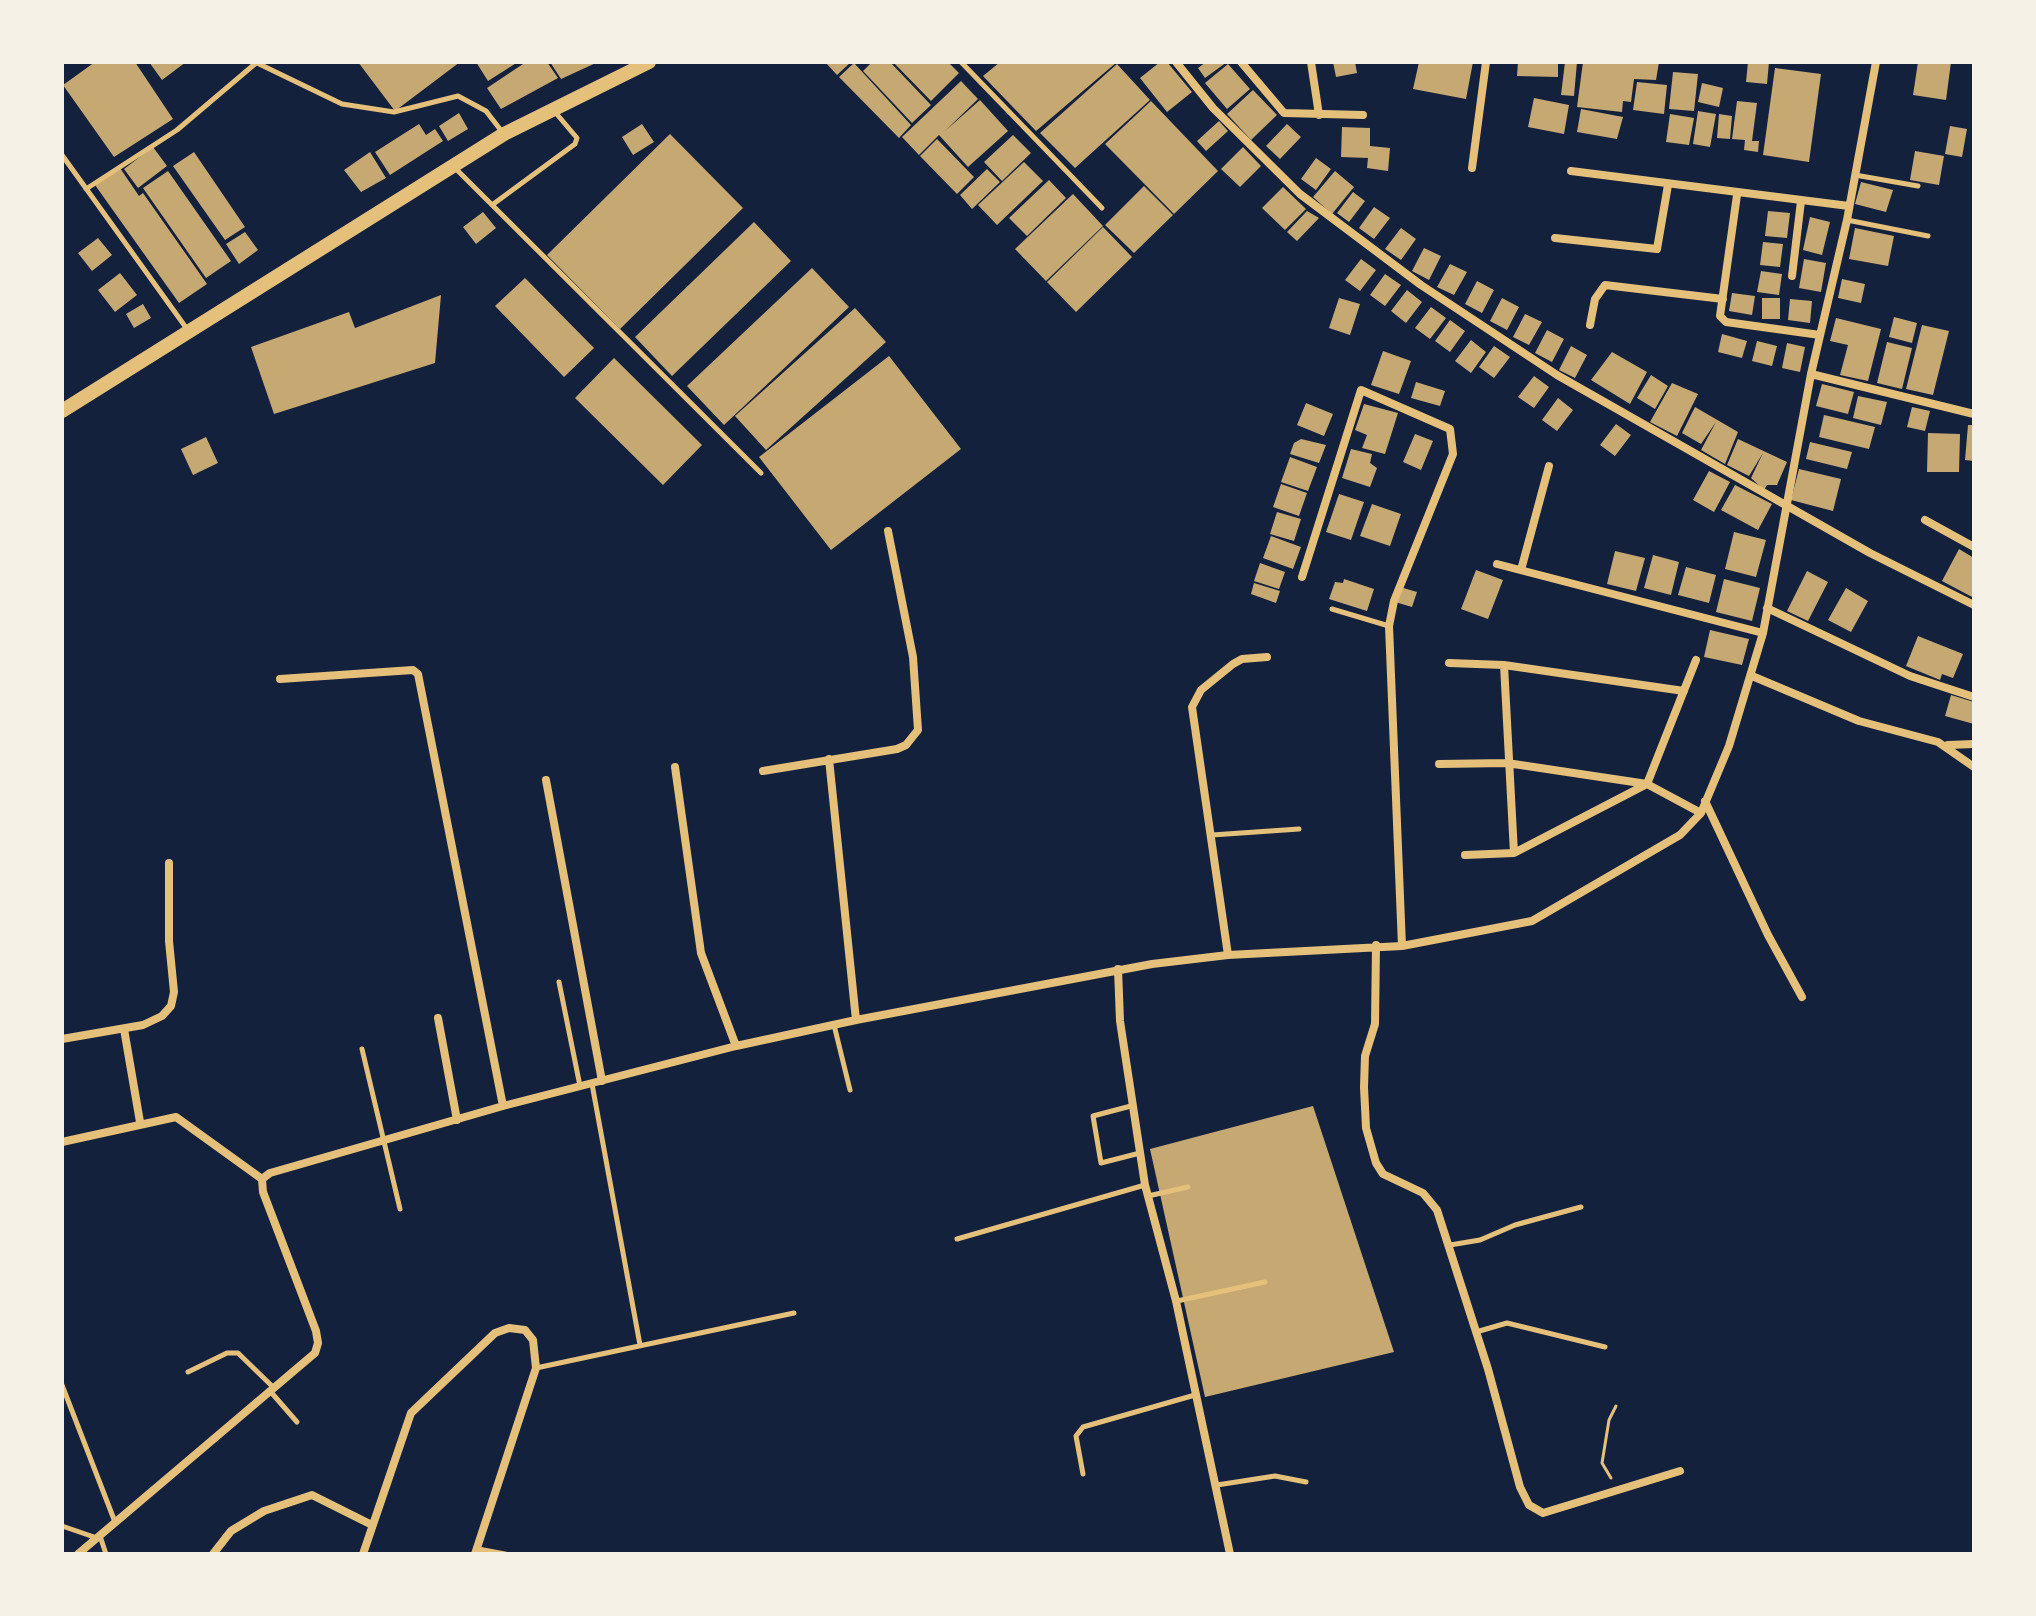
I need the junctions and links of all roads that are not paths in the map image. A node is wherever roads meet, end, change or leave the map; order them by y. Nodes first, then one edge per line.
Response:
1 (649, 62) edge
2 (961, 62) edge
3 (1176, 62) edge
4 (1241, 62) edge
5 (1311, 62) edge
6 (1486, 62) edge
7 (1876, 62) edge
8 (256, 63) edge
9 (552, 109) junction
10 (1319, 115) junction
11 (1363, 115) dead end
12 (504, 134) junction
13 (62, 155) edge
14 (453, 166) junction
15 (1472, 168) dead end
16 (1571, 171) dead end
17 (1855, 175) junction
18 (1668, 185) junction
19 (1918, 186) dead end
20 (86, 189) junction
21 (1737, 195) junction
22 (1801, 201) junction
23 (492, 205) junction
24 (1849, 206) junction
25 (1102, 208) dead end
26 (1847, 220) junction
27 (1928, 236) dead end
28 (1555, 238) dead end
29 (1792, 276) dead end
30 (1723, 299) junction
31 (1590, 325) dead end
32 (187, 330) junction
33 (1820, 335) junction
34 (1811, 374) junction
35 (62, 411) edge
36 (1974, 414) edge
37 (1549, 466) dead end
38 (761, 473) dead end
39 (1788, 504) junction
40 (1925, 520) dead end
41 (888, 531) dead end
42 (1974, 547) edge
43 (1497, 564) dead end
44 (1521, 570) junction
45 (1302, 577) dead end
46 (1974, 605) edge
47 (1767, 608) junction
48 (1332, 609) dead end
49 (1389, 626) junction
50 (1763, 633) junction
51 (1267, 657) dead end
52 (1696, 660) dead end
53 (1449, 663) dead end
54 (1504, 665) junction
55 (1752, 676) junction
56 (280, 679) dead end
57 (1684, 691) junction
58 (1974, 697) edge
59 (1974, 744) edge
60 (1947, 745) junction
61 (829, 759) junction
62 (1507, 763) junction
63 (1439, 764) dead end
64 (675, 767) dead end
65 (1974, 767) edge
66 (763, 771) dead end
67 (546, 780) dead end
68 (1647, 784) junction
69 (1705, 801) junction
70 (1701, 813) junction
71 (1299, 829) dead end
72 (1211, 835) junction
73 (1514, 853) junction
74 (1465, 855) dead end
75 (169, 863) dead end
76 (1376, 945) junction
77 (1402, 946) junction
78 (1228, 955) junction
79 (1118, 969) junction
80 (559, 982) dead end
81 (1802, 997) dead end
82 (438, 1018) dead end
83 (856, 1020) junction
84 (834, 1025) junction
85 (124, 1029) junction
86 (62, 1039) edge
87 (736, 1046) junction
88 (362, 1049) dead end
89 (597, 1083) junction
90 (580, 1087) junction
91 (850, 1090) dead end
92 (503, 1106) junction
93 (1131, 1106) junction
94 (457, 1120) junction
95 (140, 1122) junction
96 (62, 1142) edge
97 (385, 1142) junction
98 (1140, 1153) junction
99 (262, 1179) junction
100 (1145, 1185) junction
101 (1188, 1187) dead end
102 (1148, 1196) junction
103 (1581, 1207) dead end
104 (400, 1209) dead end
105 (957, 1239) dead end
106 (1450, 1245) junction
107 (1265, 1282) dead end
108 (1176, 1301) junction
109 (794, 1313) dead end
110 (1475, 1333) junction
111 (640, 1345) junction
112 (1605, 1347) dead end
113 (536, 1368) junction
114 (188, 1372) dead end
115 (62, 1385) edge
116 (272, 1390) junction
117 (1197, 1395) junction
118 (297, 1422) dead end
119 (1680, 1471) dead end
120 (1083, 1474) dead end
121 (1306, 1482) dead end
122 (1217, 1485) junction
123 (115, 1523) junction
124 (372, 1525) junction
125 (62, 1526) edge
126 (99, 1537) junction
127 (476, 1552) edge
128 (78, 1554) edge
129 (106, 1554) edge
130 (213, 1554) edge
131 (363, 1554) edge
132 (505, 1554) edge
133 (1230, 1554) edge

1 - 9 main road
2 - 25 lane
3 - 39 street
4 - 10 street
5 - 10 street
6 - 15 street
7 - 17 street
8 - 12 lane
8 - 20 lane
9 - 12 main road
9 - 23 lane
10 - 11 street
12 - 14 main road
13 - 20 lane
14 - 23 lane
14 - 32 main road
16 - 18 street
17 - 19 lane
17 - 24 street
18 - 21 street
18 - 28 street
20 - 32 lane
21 - 22 street
21 - 30 street
22 - 24 street
22 - 29 street
23 - 38 lane
24 - 26 street
26 - 27 lane
26 - 33 street
30 - 31 street
30 - 33 street
32 - 35 main road
33 - 34 street
34 - 36 street
34 - 39 street
37 - 44 street
39 - 46 street
39 - 47 street
40 - 42 street
41 - 61 street
43 - 44 street
44 - 50 street
45 - 49 street
47 - 50 street
47 - 58 street
48 - 49 lane
49 - 77 street
50 - 55 street
51 - 72 street
52 - 57 street
53 - 54 street
54 - 57 street
54 - 62 street
55 - 60 street
55 - 69 street
56 - 92 street
57 - 68 street
59 - 60 street
60 - 65 street
61 - 66 street
61 - 83 street
62 - 63 street
62 - 68 street
62 - 73 street
64 - 87 street
67 - 89 street
68 - 70 street
68 - 73 street
69 - 70 street
69 - 81 street
70 - 77 street
71 - 72 lane
72 - 78 street
73 - 74 street
75 - 85 street
76 - 77 street
76 - 78 street
76 - 106 street
78 - 79 street
79 - 83 street
79 - 93 street
80 - 90 lane
82 - 94 street
83 - 84 street
84 - 87 street
84 - 91 lane
85 - 86 street
85 - 95 street
87 - 89 street
88 - 97 lane
89 - 90 street
89 - 111 lane
90 - 92 street
92 - 94 street
93 - 98 street
93 - 98 lane
94 - 97 street
95 - 96 street
95 - 99 street
97 - 99 street
97 - 104 lane
98 - 100 street
99 - 116 street
100 - 102 street
100 - 105 lane
101 - 102 lane
102 - 108 street
103 - 106 lane
106 - 110 street
107 - 108 lane
108 - 117 street
109 - 111 lane
110 - 112 lane
110 - 119 street
111 - 113 lane
113 - 124 street
113 - 127 street
114 - 116 lane
115 - 123 lane
116 - 118 lane
116 - 123 street
117 - 120 lane
117 - 122 street
121 - 122 lane
122 - 133 street
123 - 126 street
124 - 130 street
124 - 131 street
125 - 126 lane
126 - 128 street
126 - 129 lane
127 - 132 lane

